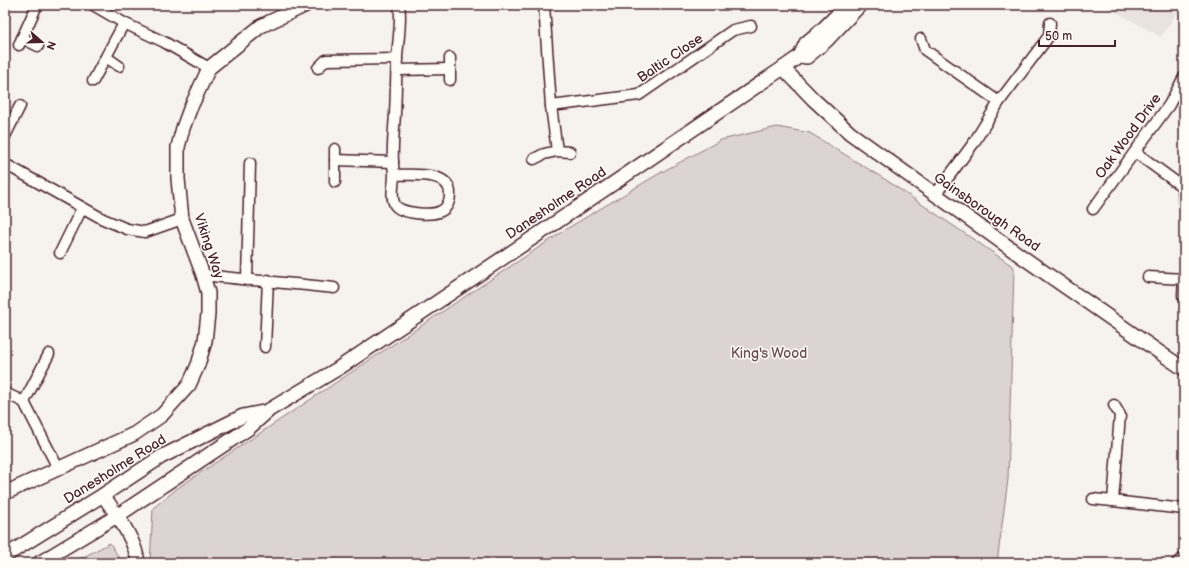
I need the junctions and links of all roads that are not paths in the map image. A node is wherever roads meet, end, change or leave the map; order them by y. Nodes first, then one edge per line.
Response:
1 (37, 5) edge
2 (92, 5) edge
3 (306, 5) edge
4 (399, 5) edge
5 (544, 5) edge
6 (847, 5) edge
7 (860, 5) edge
8 (1050, 23) dead end
9 (124, 24) junction
10 (752, 26) dead end
11 (921, 39) dead end
12 (38, 46) dead end
13 (800, 56) junction
14 (106, 57) junction
15 (450, 58) dead end
16 (397, 59) junction
17 (119, 66) dead end
18 (209, 68) junction
19 (318, 68) dead end
20 (783, 68) junction
21 (450, 69) junction
22 (398, 70) junction
23 (1184, 77) edge
24 (450, 80) dead end
25 (93, 81) dead end
26 (999, 102) junction
27 (20, 106) dead end
28 (551, 106) junction
29 (5, 136) edge
30 (335, 149) dead end
31 (557, 151) junction
32 (570, 152) dead end
33 (1135, 152) junction
34 (534, 159) dead end
35 (335, 160) junction
36 (393, 162) junction
37 (250, 163) dead end
38 (7, 166) edge
39 (394, 175) junction
40 (5, 177) edge
41 (335, 182) dead end
42 (935, 195) junction
43 (1184, 203) edge
44 (82, 208) junction
45 (1093, 209) dead end
46 (182, 219) junction
47 (60, 253) dead end
48 (203, 275) junction
49 (1148, 277) dead end
50 (1184, 277) edge
51 (247, 280) junction
52 (268, 280) junction
53 (334, 288) dead end
54 (1183, 296) edge
55 (265, 347) dead end
56 (49, 354) dead end
57 (1184, 368) edge
58 (5, 393) edge
59 (24, 402) junction
60 (1114, 405) dead end
61 (269, 410) junction
62 (58, 468) junction
63 (5, 493) edge
64 (103, 496) junction
65 (1093, 499) dead end
66 (1113, 501) junction
67 (1184, 508) edge
68 (117, 516) junction
69 (9, 552) edge
70 (1184, 558) edge
71 (39, 563) edge
72 (138, 563) edge
73 (1177, 563) edge

1 - 12 street
2 - 9 street
3 - 18 street, Viking Way
4 - 16 street
5 - 28 street
6 - 13 street, Danesholme Road
7 - 13 street
8 - 26 street
9 - 14 street
9 - 18 street
10 - 28 street, Baltic Close
11 - 26 street
13 - 20 street, Danesholme Road
14 - 17 street
14 - 25 street
15 - 21 street
16 - 19 street
16 - 22 street
18 - 46 street, Viking Way
20 - 42 street, Gainsborough Road
20 - 61 street, Danesholme Road
21 - 22 street
21 - 24 street
22 - 36 street
23 - 33 street, Oak Wood Drive
26 - 42 street
27 - 29 street
28 - 31 street
30 - 35 street
31 - 32 street
31 - 34 street
33 - 43 street
33 - 45 street, Oak Wood Drive
35 - 36 street
35 - 41 street
36 - 39 street
37 - 51 street
38 - 40 street
38 - 44 street
39 - 39 street
42 - 57 street, Gainsborough Road
44 - 46 street
44 - 47 street
46 - 48 street, Viking Way
48 - 51 street
48 - 62 street, Viking Way
49 - 50 street
50 - 54 street
51 - 52 street
52 - 53 street
52 - 55 street
56 - 59 street
58 - 59 street
59 - 62 street
60 - 66 street
61 - 64 street, Danesholme Road
61 - 68 street, Danesholme Road
62 - 63 street, Viking Way
64 - 68 street
64 - 69 street, Danesholme Road
65 - 66 street
66 - 67 street
68 - 71 street, Danesholme Road
68 - 72 street
70 - 73 street

